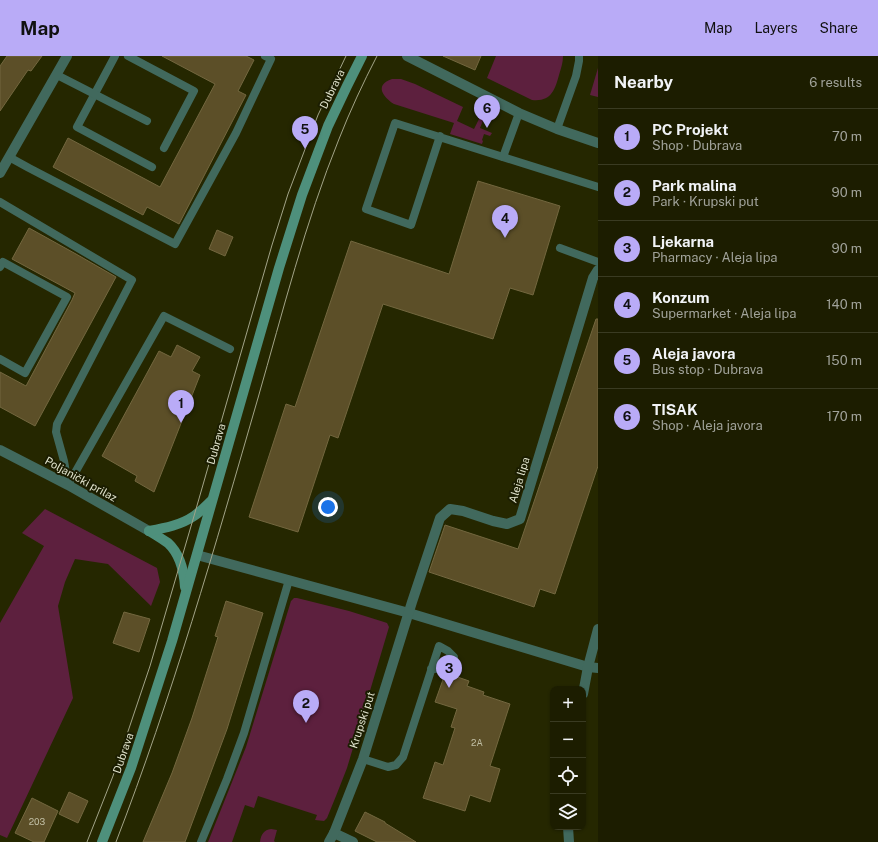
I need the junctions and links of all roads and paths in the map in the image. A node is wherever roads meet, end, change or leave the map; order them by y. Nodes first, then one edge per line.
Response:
1 (67, 56) edge
2 (116, 56) edge
3 (128, 56) edge
4 (265, 56) edge
5 (362, 56) edge
6 (407, 56) edge
7 (579, 56) edge
8 (57, 74) junction
9 (95, 94) junction
10 (519, 113) junction
11 (147, 121) dead end
12 (557, 129) junction
13 (440, 136) junction
14 (598, 143) edge
15 (164, 148) dead end
16 (9, 157) junction
17 (503, 157) junction
18 (152, 167) dead end
19 (0, 173) edge
20 (598, 187) edge
21 (0, 202) edge
22 (560, 248) dead end
23 (598, 262) edge
24 (0, 267) edge
25 (598, 270) edge
26 (230, 348) dead end
27 (0, 359) edge
28 (0, 450) edge
29 (68, 485) junction
30 (212, 500) junction
31 (149, 531) junction
32 (197, 555) junction
33 (289, 580) junction
34 (186, 594) junction
35 (409, 613) junction
36 (598, 629) edge
37 (593, 668) edge
38 (431, 669) junction
39 (586, 686) edge
40 (363, 759) junction
41 (568, 830) edge
42 (332, 838) edge
43 (102, 842) edge
44 (200, 842) edge
45 (353, 842) edge
46 (569, 842) edge

1 - 8 street
2 - 9 lane
3 - 15 lane
4 - 16 lane
5 - 30 main road, Dubrava
6 - 10 street
7 - 12 lane
8 - 9 lane
8 - 16 street
9 - 11 lane
9 - 18 lane
10 - 12 street
10 - 17 lane
12 - 14 street
13 - 13 lane
13 - 17 lane
16 - 19 street
17 - 20 lane
21 - 29 lane
22 - 23 lane
24 - 27 lane
25 - 35 street, Aleja lipa
26 - 29 lane
28 - 29 street, Poljanički prilaz
29 - 31 street, Poljanički prilaz
30 - 31 main road
30 - 32 main road, Dubrava
31 - 34 main road
32 - 33 street
32 - 34 main road, Dubrava
33 - 35 street
33 - 44 lane
34 - 43 main road, Dubrava
35 - 37 street
35 - 40 street, Krupski put
36 - 37 street
37 - 39 street
38 - 38 lane
38 - 40 lane
40 - 42 street, Krupski put
41 - 46 street
42 - 45 street, Krupski put

